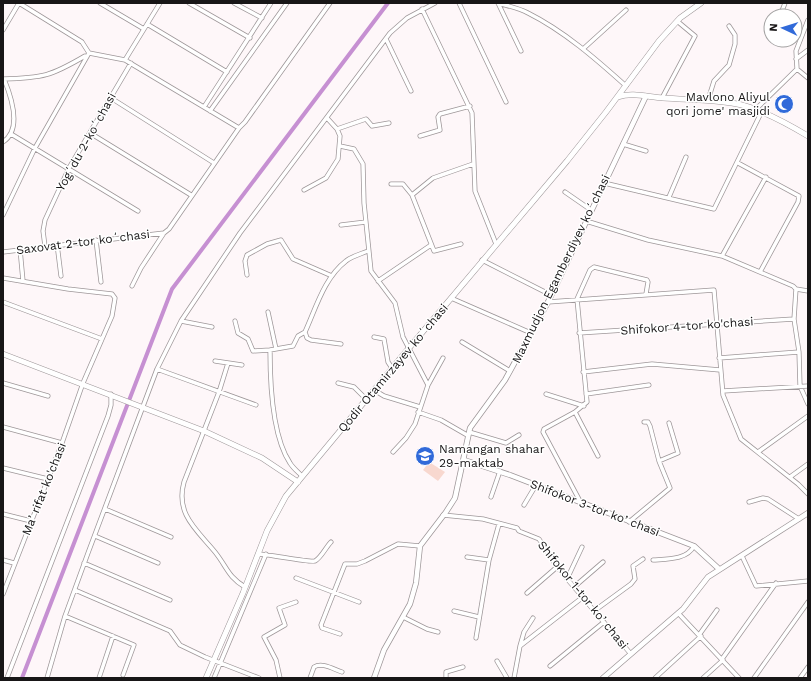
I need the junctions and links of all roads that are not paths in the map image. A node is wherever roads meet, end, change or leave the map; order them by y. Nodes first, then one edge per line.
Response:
1 (19, 3) edge
2 (100, 3) edge
3 (160, 3) edge
4 (189, 3) edge
5 (234, 3) edge
6 (271, 3) edge
7 (287, 3) edge
8 (330, 3) edge
9 (435, 3) edge
10 (459, 3) edge
11 (498, 3) edge
12 (701, 3) edge
13 (422, 9) junction
14 (626, 10) dead end
15 (262, 18) junction
16 (808, 20) edge
17 (677, 21) junction
18 (147, 24) junction
19 (730, 26) dead end
20 (3, 30) edge
21 (144, 30) junction
22 (250, 38) junction
23 (386, 39) junction
24 (583, 49) junction
25 (808, 50) edge
26 (521, 51) dead end
27 (88, 54) junction
28 (796, 59) junction
29 (125, 60) junction
30 (131, 63) junction
31 (797, 69) junction
32 (227, 72) junction
33 (808, 78) edge
34 (4, 79) edge
35 (626, 86) junction
36 (411, 91) dead end
37 (646, 96) junction
38 (618, 97) junction
39 (111, 98) junction
40 (662, 98) junction
41 (708, 100) junction
42 (506, 102) dead end
43 (470, 106) junction
44 (204, 107) junction
45 (756, 109) junction
46 (210, 111) junction
47 (762, 113) junction
48 (327, 118) junction
49 (389, 123) dead end
50 (239, 128) junction
51 (337, 129) junction
52 (90, 133) junction
53 (11, 134) junction
54 (420, 136) dead end
55 (808, 136) edge
56 (3, 142) edge
57 (623, 144) junction
58 (340, 146) junction
59 (35, 148) junction
60 (646, 151) dead end
61 (686, 157) dead end
62 (214, 163) junction
63 (738, 163) junction
64 (473, 164) junction
65 (69, 168) junction
66 (766, 177) junction
67 (604, 183) junction
68 (391, 184) dead end
69 (304, 190) dead end
70 (565, 192) dead end
71 (191, 195) junction
72 (412, 195) junction
73 (669, 197) junction
74 (591, 210) junction
75 (138, 211) dead end
76 (3, 215) edge
77 (586, 221) junction
78 (366, 222) junction
79 (341, 225) dead end
80 (164, 233) junction
81 (96, 240) junction
82 (57, 244) junction
83 (461, 244) dead end
84 (496, 244) junction
85 (431, 245) junction
86 (45, 246) junction
87 (20, 249) junction
88 (368, 251) junction
89 (3, 252) edge
90 (722, 256) junction
91 (482, 260) junction
92 (760, 272) junction
93 (247, 275) dead end
94 (61, 276) dead end
95 (332, 276) junction
96 (3, 278) edge
97 (23, 281) junction
98 (378, 281) junction
99 (101, 282) dead end
100 (132, 286) dead end
101 (796, 289) junction
102 (808, 291) edge
103 (646, 294) junction
104 (551, 295) junction
105 (451, 298) junction
106 (577, 299) junction
107 (3, 302) edge
108 (548, 302) junction
109 (268, 312) dead end
110 (794, 320) junction
111 (181, 321) junction
112 (235, 321) dead end
113 (718, 323) junction
114 (212, 327) dead end
115 (305, 332) junction
116 (531, 333) junction
117 (579, 333) junction
118 (374, 337) dead end
119 (102, 339) junction
120 (462, 342) dead end
121 (341, 344) dead end
122 (409, 348) junction
123 (276, 349) junction
124 (270, 350) junction
125 (799, 352) junction
126 (3, 354) edge
127 (443, 358) dead end
128 (719, 358) junction
129 (215, 361) dead end
130 (228, 363) junction
131 (242, 366) dead end
132 (392, 368) junction
133 (157, 369) junction
134 (720, 370) junction
135 (510, 371) junction
136 (584, 372) junction
137 (338, 382) dead end
138 (3, 383) edge
139 (83, 383) junction
140 (649, 384) dead end
141 (428, 385) junction
142 (800, 386) junction
143 (808, 386) edge
144 (374, 390) junction
145 (722, 391) junction
146 (219, 392) junction
147 (546, 394) dead end
148 (586, 394) junction
149 (113, 395) junction
150 (48, 396) dead end
151 (366, 399) junction
152 (808, 404) edge
153 (256, 405) dead end
154 (142, 406) junction
155 (584, 406) junction
156 (420, 407) junction
157 (418, 412) junction
158 (575, 412) junction
159 (808, 416) edge
160 (644, 422) dead end
161 (669, 423) dead end
162 (3, 427) edge
163 (204, 431) junction
164 (468, 434) junction
165 (519, 435) dead end
166 (62, 443) junction
167 (393, 452) dead end
168 (758, 452) junction
169 (598, 456) dead end
170 (464, 460) junction
171 (659, 461) junction
172 (808, 464) edge
173 (3, 468) edge
174 (500, 471) junction
175 (302, 476) junction
176 (790, 477) junction
177 (48, 479) junction
178 (298, 482) junction
179 (536, 485) junction
180 (808, 494) edge
181 (491, 496) dead end
182 (749, 502) dead end
183 (581, 503) junction
184 (524, 505) dead end
185 (105, 509) junction
186 (808, 513) edge
187 (3, 514) edge
188 (444, 515) junction
189 (799, 519) junction
190 (31, 521) junction
191 (629, 522) junction
192 (499, 524) junction
193 (95, 536) junction
194 (171, 537) dead end
195 (331, 542) dead end
196 (420, 546) junction
197 (694, 546) junction
198 (582, 547) dead end
199 (258, 554) junction
200 (266, 554) junction
201 (742, 556) junction
202 (467, 557) dead end
203 (643, 558) dead end
204 (3, 560) edge
205 (489, 560) junction
206 (653, 560) dead end
207 (603, 562) dead end
208 (14, 563) junction
209 (84, 563) junction
210 (158, 563) dead end
211 (557, 567) junction
212 (719, 569) junction
213 (296, 578) dead end
214 (567, 578) junction
215 (808, 580) edge
216 (776, 583) junction
217 (245, 587) junction
218 (574, 587) junction
219 (75, 590) junction
220 (527, 592) dead end
221 (243, 593) junction
222 (3, 594) edge
223 (333, 594) junction
224 (250, 596) junction
225 (583, 597) junction
226 (170, 600) dead end
227 (296, 602) dead end
228 (359, 602) dead end
229 (808, 602) edge
230 (717, 610) dead end
231 (454, 611) dead end
232 (594, 611) junction
233 (678, 613) junction
234 (65, 616) junction
235 (233, 616) junction
236 (479, 616) junction
237 (404, 617) junction
238 (533, 618) dead end
239 (240, 619) junction
240 (604, 622) junction
241 (438, 632) dead end
242 (340, 634) dead end
243 (113, 636) junction
244 (700, 636) junction
245 (224, 637) junction
246 (476, 638) dead end
247 (231, 640) junction
248 (520, 646) junction
249 (630, 653) junction
250 (722, 659) junction
251 (214, 660) junction
252 (497, 661) dead end
253 (221, 663) junction
254 (550, 666) dead end
255 (463, 667) dead end
256 (808, 667) edge
257 (342, 672) dead end
258 (123, 675) dead end
259 (7, 678) edge
260 (47, 678) edge
261 (99, 678) edge
262 (206, 678) edge
263 (214, 678) edge
264 (259, 678) edge
265 (280, 678) edge
266 (310, 678) edge
267 (374, 678) edge
268 (446, 678) edge
269 (507, 678) edge
270 (514, 678) edge
271 (604, 678) edge
272 (655, 678) edge
273 (703, 678) edge
274 (739, 678) edge
275 (754, 678) edge
276 (800, 678) edge

1 - 20 street
1 - 27 street
2 - 21 street
3 - 18 street
4 - 22 street
5 - 15 street
6 - 15 street
7 - 46 street
8 - 50 street
9 - 13 street
10 - 42 street
11 - 24 street
11 - 26 street
12 - 17 main road, Qodir Otamirzayev koʻchasi
13 - 23 street
13 - 43 street
14 - 24 street
15 - 22 street
16 - 28 street
17 - 35 main road, Qodir Otamirzayev koʻchasi
17 - 40 street
18 - 21 street
18 - 32 street
19 - 41 street
21 - 29 street
22 - 32 street
23 - 36 street
23 - 48 street
24 - 35 street
25 - 28 street
27 - 29 street
27 - 34 street
27 - 59 street
28 - 31 street
29 - 30 street
30 - 39 street, Yogʻdu 2-koʻchasi
30 - 44 street
31 - 33 street
31 - 45 street
32 - 44 street
34 - 53 street
35 - 38 main road, Qodir Otamirzayev koʻchasi
37 - 38 main road
37 - 40 main road
37 - 57 street, Maxmudjon Egamberdiyev koʻchasi
38 - 84 main road, Qodir Otamirzayev koʻchasi
39 - 52 street, Yogʻdu 2-koʻchasi
39 - 62 street
40 - 41 main road
41 - 45 main road
43 - 54 street
43 - 64 street
44 - 46 street
45 - 47 main road
46 - 50 street
47 - 55 main road
47 - 63 street
48 - 51 street
48 - 111 street
49 - 51 street
50 - 62 street
51 - 58 street
52 - 65 street, Yogʻdu 2-koʻchasi
52 - 71 street
53 - 56 street
53 - 59 street
57 - 60 street
57 - 67 street, Maxmudjon Egamberdiyev koʻchasi
58 - 69 street
58 - 78 street
59 - 65 street
59 - 76 street
61 - 73 street
62 - 71 street
63 - 66 street
63 - 73 street
64 - 72 street
64 - 84 street
65 - 75 street
65 - 86 street, Yogʻdu 2-koʻchasi
66 - 90 street
66 - 92 street
67 - 73 street
67 - 74 street, Maxmudjon Egamberdiyev koʻchasi
68 - 72 street
70 - 74 street
71 - 80 street
72 - 85 street
74 - 77 street, Maxmudjon Egamberdiyev koʻchasi
77 - 90 street
77 - 104 street, Maxmudjon Egamberdiyev koʻchasi
78 - 79 street
78 - 88 street
80 - 81 street, Saxovat 2-tor koʻchasi
80 - 100 street
81 - 82 street, Saxovat 2-tor koʻchasi
81 - 99 street
82 - 86 street, Saxovat 2-tor koʻchasi
82 - 94 street
83 - 85 street
84 - 91 main road, Qodir Otamirzayev koʻchasi
85 - 98 street
86 - 87 street, Saxovat 2-tor koʻchasi
87 - 89 street, Saxovat 2-tor koʻchasi
87 - 97 street
88 - 95 street
88 - 98 street
90 - 92 street
91 - 104 street
91 - 105 main road, Qodir Otamirzayev koʻchasi
92 - 101 street
93 - 95 street
95 - 115 street
96 - 97 street
97 - 119 street, Maʼrifat ko'chasi
98 - 122 street
101 - 102 street
101 - 110 street
103 - 106 street
103 - 106 street
103 - 113 street
104 - 108 street, Maxmudjon Egamberdiyev koʻchasi
105 - 116 street
105 - 122 main road, Qodir Otamirzayev koʻchasi
106 - 108 street
106 - 117 street
107 - 119 street
108 - 116 street, Maxmudjon Egamberdiyev koʻchasi
109 - 123 street
110 - 113 street, Shifokor 4-tor ko'chasi
110 - 125 street
111 - 114 street
111 - 133 street
112 - 124 street
113 - 117 street, Shifokor 4-tor ko'chasi
113 - 128 street
115 - 121 street
115 - 123 street
116 - 135 street, Maxmudjon Egamberdiyev koʻchasi
117 - 136 street
118 - 132 street
119 - 139 street, Maʼrifat ko'chasi
120 - 135 street
122 - 132 main road, Qodir Otamirzayev koʻchasi
122 - 141 street
123 - 124 street
124 - 175 street
125 - 128 street
125 - 142 street
126 - 139 main road
127 - 141 street
128 - 134 street
129 - 130 street
130 - 131 street
130 - 146 street
132 - 144 main road, Qodir Otamirzayev koʻchasi
133 - 146 street
133 - 154 street
134 - 136 street
134 - 145 street
135 - 164 street, Maxmudjon Egamberdiyev koʻchasi
136 - 148 street
137 - 151 street
138 - 150 street
139 - 149 main road
139 - 166 street, Maʼrifat ko'chasi
140 - 148 street
141 - 156 street
142 - 143 street
142 - 145 street
142 - 152 street
144 - 151 main road, Qodir Otamirzayev koʻchasi
144 - 156 street
145 - 168 street
146 - 153 street
146 - 163 street
147 - 155 street
148 - 155 street
149 - 154 main road
149 - 259 street
151 - 175 main road, Qodir Otamirzayev koʻchasi
154 - 163 main road
154 - 185 street
155 - 158 street
156 - 157 street
157 - 164 street
157 - 167 street
158 - 169 street
158 - 183 street
159 - 168 street
160 - 171 street
161 - 171 street
162 - 166 street
163 - 178 main road
163 - 217 street
164 - 165 street
164 - 170 street, Maxmudjon Egamberdiyev koʻchasi
166 - 177 street, Maʼrifat ko'chasi
168 - 176 street
170 - 174 street, Shifokor 3-tor koʼchasi
170 - 188 street, Maxmudjon Egamberdiyev koʻchasi
171 - 191 street
172 - 176 street
173 - 177 street
174 - 179 street, Shifokor 3-tor koʼchasi
174 - 181 street
175 - 178 main road, Qodir Otamirzayev koʻchasi
176 - 180 street
177 - 190 street, Maʼrifat ko'chasi
178 - 199 main road, Qodir Otamirzayev koʻchasi
179 - 183 street, Shifokor 3-tor koʼchasi
179 - 184 street
182 - 189 street
183 - 191 street, Shifokor 3-tor koʼchasi
185 - 193 street
185 - 194 street
186 - 189 street
187 - 190 street
188 - 192 street, Shifokor 1-tor koʼchasi
188 - 196 street, Maxmudjon Egamberdiyev koʻchasi
189 - 201 street
190 - 208 street, Maʼrifat ko'chasi
191 - 197 street, Shifokor 3-tor koʼchasi
192 - 205 street
192 - 211 street, Shifokor 1-tor koʼchasi
193 - 209 street
193 - 210 street
195 - 200 street
196 - 223 street
196 - 237 street
197 - 206 street
197 - 212 street, Shifokor 3-tor koʼchasi
198 - 214 street
199 - 200 street
199 - 217 main road, Qodir Otamirzayev koʻchasi
200 - 224 street
201 - 212 street
201 - 216 street
202 - 205 street
203 - 232 street
204 - 208 street
205 - 236 street
207 - 218 street
208 - 222 street, Maʼrifat ko'chasi
209 - 219 street
209 - 226 street
211 - 214 street, Shifokor 1-tor koʼchasi
211 - 220 street
212 - 233 street
213 - 223 street
214 - 218 street, Shifokor 1-tor koʼchasi
215 - 216 street
216 - 250 street
217 - 221 main road, Qodir Otamirzayev koʻchasi
218 - 225 street, Shifokor 1-tor koʼchasi
219 - 234 street
219 - 251 street
221 - 224 street
221 - 235 main road, Qodir Otamirzayev koʻchasi
223 - 228 street
223 - 242 street
224 - 239 street
225 - 232 street, Shifokor 1-tor koʼchasi
225 - 248 street
227 - 265 street
229 - 275 street
230 - 244 street
231 - 236 street
232 - 240 street, Shifokor 1-tor koʼchasi
233 - 244 street
233 - 249 street
234 - 243 street
234 - 260 street
235 - 239 street
235 - 245 main road, Qodir Otamirzayev koʻchasi
236 - 246 street
237 - 241 street
237 - 267 street
238 - 248 street
239 - 247 street
240 - 249 street, Shifokor 1-tor koʼchasi
240 - 254 street
243 - 258 street
243 - 261 street
244 - 250 street
244 - 272 street
245 - 247 street
245 - 251 main road, Qodir Otamirzayev koʻchasi
247 - 253 street
248 - 270 street
249 - 271 street
250 - 273 street
250 - 274 street
251 - 253 street
251 - 262 main road, Qodir Otamirzayev koʻchasi
252 - 269 street
253 - 263 street
253 - 264 street
255 - 268 street
256 - 276 street
257 - 266 street

